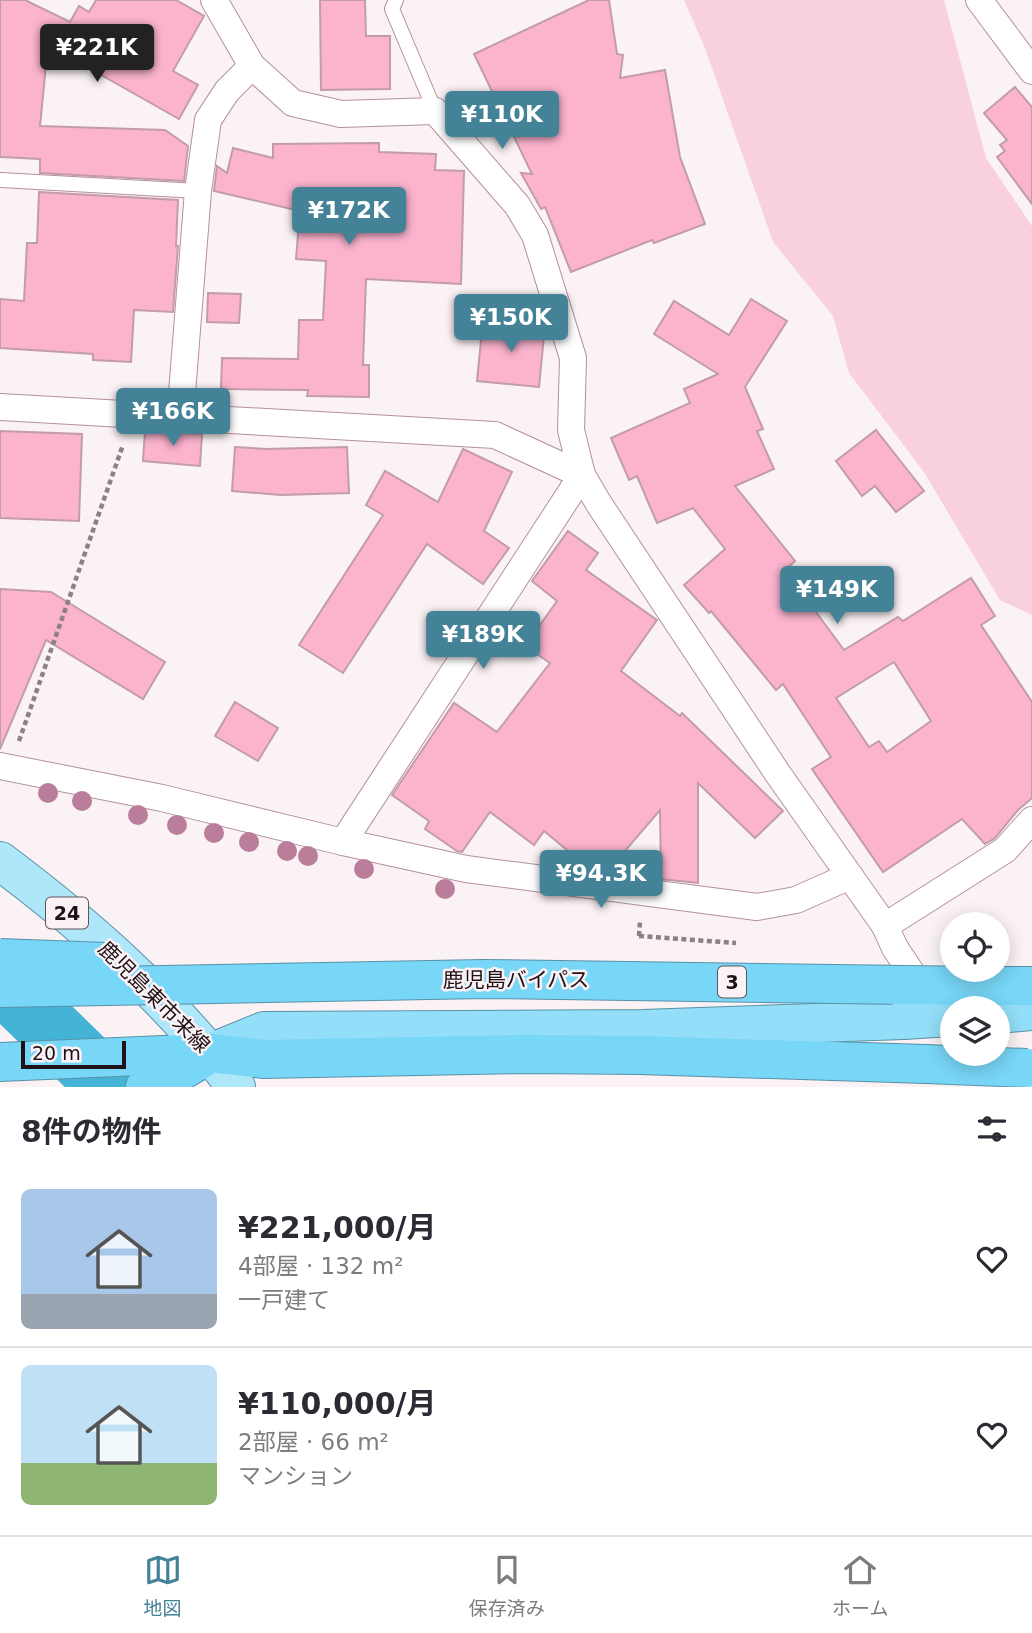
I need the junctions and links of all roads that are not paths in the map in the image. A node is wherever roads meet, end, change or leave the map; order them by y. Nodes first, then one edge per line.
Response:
1 (214, 0) edge
2 (396, 0) edge
3 (979, 0) edge
4 (252, 66) junction
5 (1032, 71) edge
6 (435, 111) junction
7 (2, 180) edge
8 (198, 191) junction
9 (0, 407) edge
10 (180, 418) junction
11 (582, 475) junction
12 (5, 766) edge
13 (1032, 820) edge
14 (343, 842) junction
15 (0, 861) edge
16 (850, 876) junction
17 (885, 926) junction
18 (0, 958) edge
19 (484, 979) junction
20 (1032, 986) edge
21 (0, 988) edge
22 (1001, 996) edge
23 (940, 998) edge
24 (1010, 1005) edge
25 (1032, 1010) edge
26 (940, 1014) edge
27 (940, 1018) edge
28 (210, 1053) junction
29 (2, 1062) edge
30 (975, 1066) edge
31 (1029, 1069) edge
32 (143, 1076) edge
33 (236, 1087) edge
34 (990, 1087) edge

1 - 4 street
2 - 6 lane
3 - 5 street
4 - 6 street
4 - 8 street
6 - 11 street
7 - 8 lane
8 - 10 street
9 - 10 street
10 - 11 street
11 - 14 street
11 - 16 street
12 - 14 street
13 - 17 street
14 - 16 street
15 - 28 main road, 鹿児島東市来線 / 24
16 - 17 street
17 - 26 street
18 - 19 highway, bridge
19 - 21 highway, 鹿児島バイパス / 3, bridge
19 - 23 highway, 鹿児島バイパス / 3, bridge
20 - 22 highway, 鹿児島バイパス / 3
24 - 25 highway
27 - 28 highway, bridge
28 - 31 highway, bridge
28 - 32 highway
28 - 33 main road, 鹿児島東市来線 / 24
29 - 32 highway
30 - 34 street

